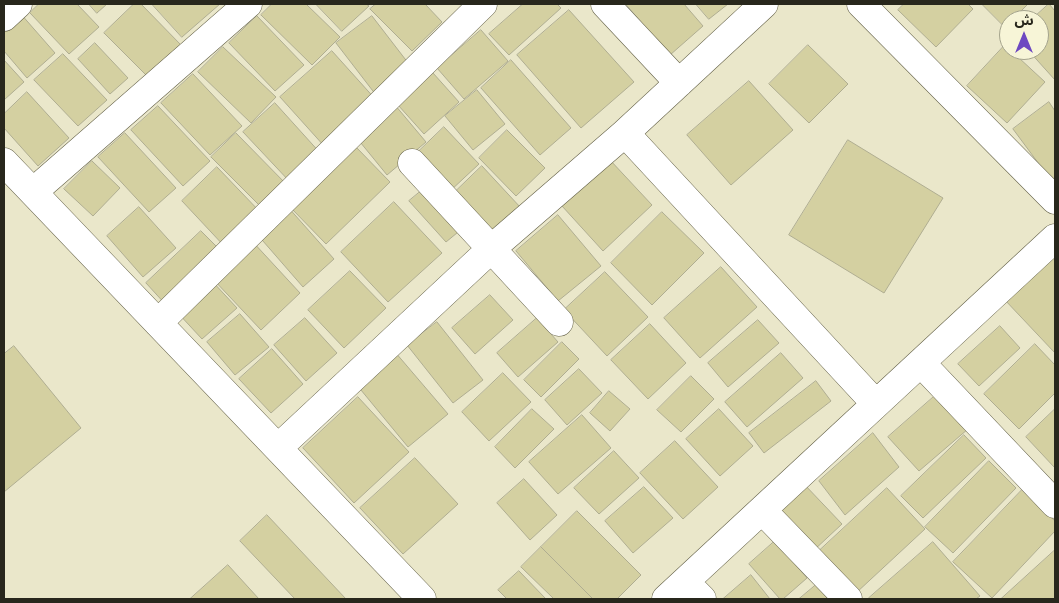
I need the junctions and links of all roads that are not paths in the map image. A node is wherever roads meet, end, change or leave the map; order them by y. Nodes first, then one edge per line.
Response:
1 (18, 4) edge
2 (248, 4) edge
3 (483, 4) edge
4 (605, 4) edge
5 (764, 4) edge
6 (862, 4) edge
7 (4, 16) edge
8 (679, 83) junction
9 (625, 133) junction
10 (4, 162) edge
11 (412, 163) dead end
12 (33, 192) junction
13 (1055, 200) edge
14 (1055, 238) edge
15 (491, 249) junction
16 (559, 322) dead end
17 (158, 323) junction
18 (921, 363) junction
19 (876, 404) junction
20 (278, 448) junction
21 (1055, 504) edge
22 (762, 510) junction
23 (684, 593) edge
24 (422, 599) edge
25 (848, 599) edge

1 - 7 street
2 - 12 street
3 - 17 street
4 - 8 street
5 - 8 street
6 - 13 street
8 - 9 street
9 - 15 street
9 - 19 street
10 - 12 street
11 - 15 street
12 - 17 street
14 - 18 street
15 - 16 street
15 - 20 street
17 - 20 street
18 - 19 street
18 - 21 street
19 - 22 street
20 - 24 street
22 - 23 street
22 - 25 street

